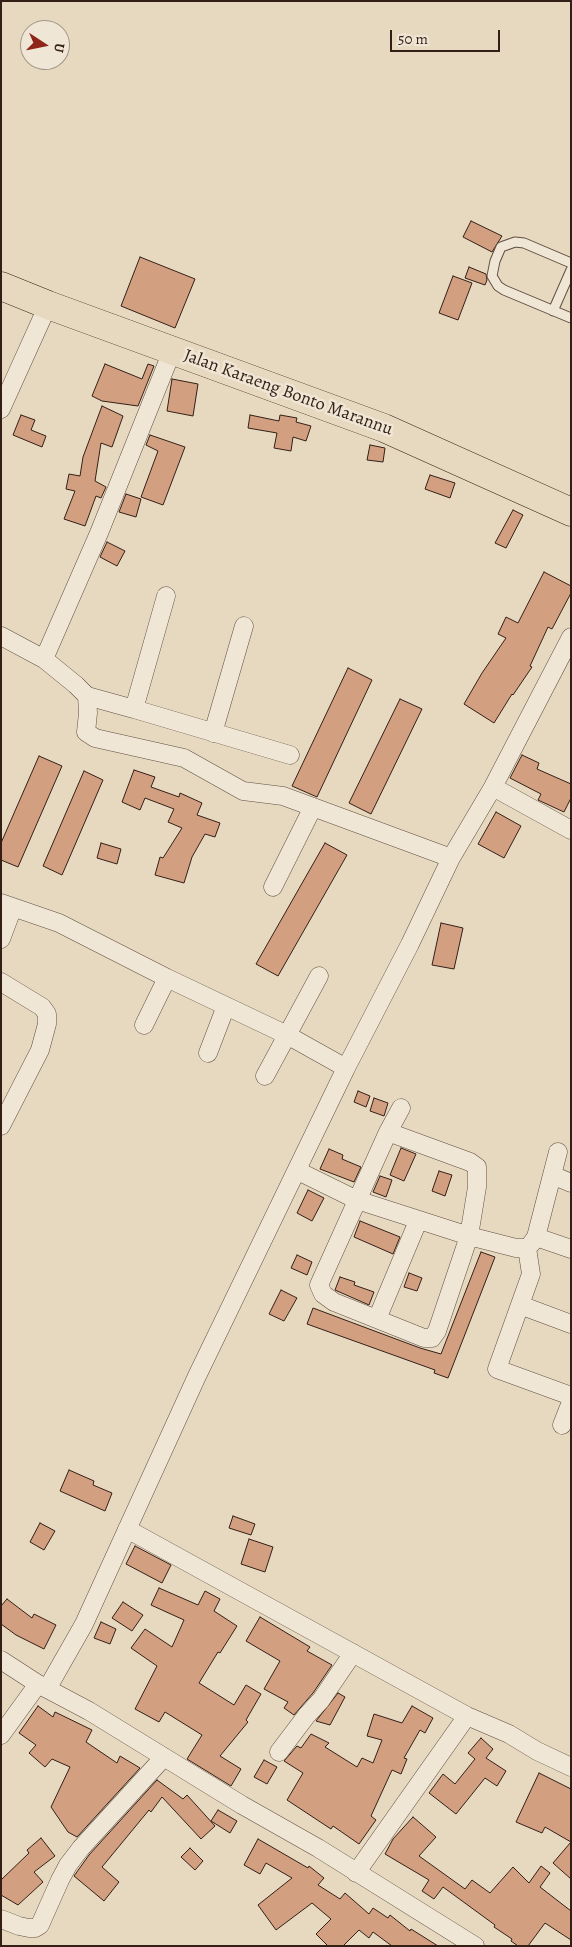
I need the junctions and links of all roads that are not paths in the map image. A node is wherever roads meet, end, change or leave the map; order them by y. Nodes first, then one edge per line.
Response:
1 (571, 263) edge
2 (571, 270) edge
3 (1, 286) edge
4 (48, 305) junction
5 (553, 311) junction
6 (571, 318) edge
7 (172, 351) junction
8 (1, 409) edge
9 (571, 512) edge
10 (166, 596) dead end
11 (244, 626) dead end
12 (1, 636) edge
13 (571, 638) edge
14 (44, 659) junction
15 (86, 696) junction
16 (134, 709) junction
17 (213, 732) junction
18 (290, 755) dead end
19 (493, 787) junction
20 (313, 807) junction
21 (571, 830) edge
22 (452, 858) junction
23 (273, 887) dead end
24 (7, 905) edge
25 (1, 939) edge
26 (319, 976) dead end
27 (167, 978) junction
28 (1, 982) edge
29 (226, 1006) junction
30 (144, 1024) dead end
31 (287, 1035) junction
32 (208, 1053) dead end
33 (346, 1068) junction
34 (265, 1076) dead end
35 (401, 1108) dead end
36 (1, 1126) edge
37 (388, 1132) junction
38 (558, 1152) dead end
39 (298, 1171) junction
40 (552, 1176) junction
41 (571, 1183) edge
42 (357, 1200) junction
43 (418, 1221) junction
44 (469, 1236) junction
45 (531, 1242) junction
46 (571, 1249) edge
47 (520, 1305) junction
48 (377, 1319) junction
49 (571, 1324) edge
50 (571, 1396) edge
51 (571, 1402) edge
52 (562, 1425) dead end
53 (127, 1529) junction
54 (353, 1652) junction
55 (1, 1660) edge
56 (43, 1686) junction
57 (467, 1716) junction
58 (1, 1735) edge
59 (279, 1752) dead end
60 (164, 1757) junction
61 (571, 1767) edge
62 (356, 1873) junction
63 (1, 1919) edge
64 (475, 1946) edge

1 - 5 lane
2 - 5 lane
3 - 4 main road, Jalan Karaeng Bonto Marannu
4 - 7 main road, Jalan Karaeng Bonto Marannu
4 - 8 street
5 - 6 lane
7 - 9 main road, Jalan Karaeng Bonto Marannu
7 - 14 street
10 - 16 street
11 - 17 street
12 - 14 street
13 - 19 street
14 - 15 street
15 - 16 street
15 - 20 street
16 - 17 street
17 - 18 street
19 - 21 street
19 - 22 street
20 - 22 street
20 - 23 street
22 - 33 street
24 - 25 street
24 - 27 street
26 - 31 street
27 - 29 street
27 - 30 street
28 - 36 street
29 - 31 street
29 - 32 street
31 - 33 street
31 - 34 street
33 - 39 street
35 - 37 street
37 - 42 street
37 - 44 street
38 - 40 street
39 - 42 street
39 - 53 street
40 - 41 street
40 - 45 street
42 - 43 street
42 - 48 street
43 - 44 street
43 - 48 street
44 - 45 street
44 - 48 street
45 - 46 street
45 - 47 street
47 - 49 street
47 - 50 street
51 - 52 street
53 - 54 street
53 - 56 street
54 - 57 street
54 - 59 street
55 - 56 street
56 - 58 street
56 - 60 street
57 - 61 street
57 - 62 street
60 - 62 street
60 - 63 street
62 - 64 street

